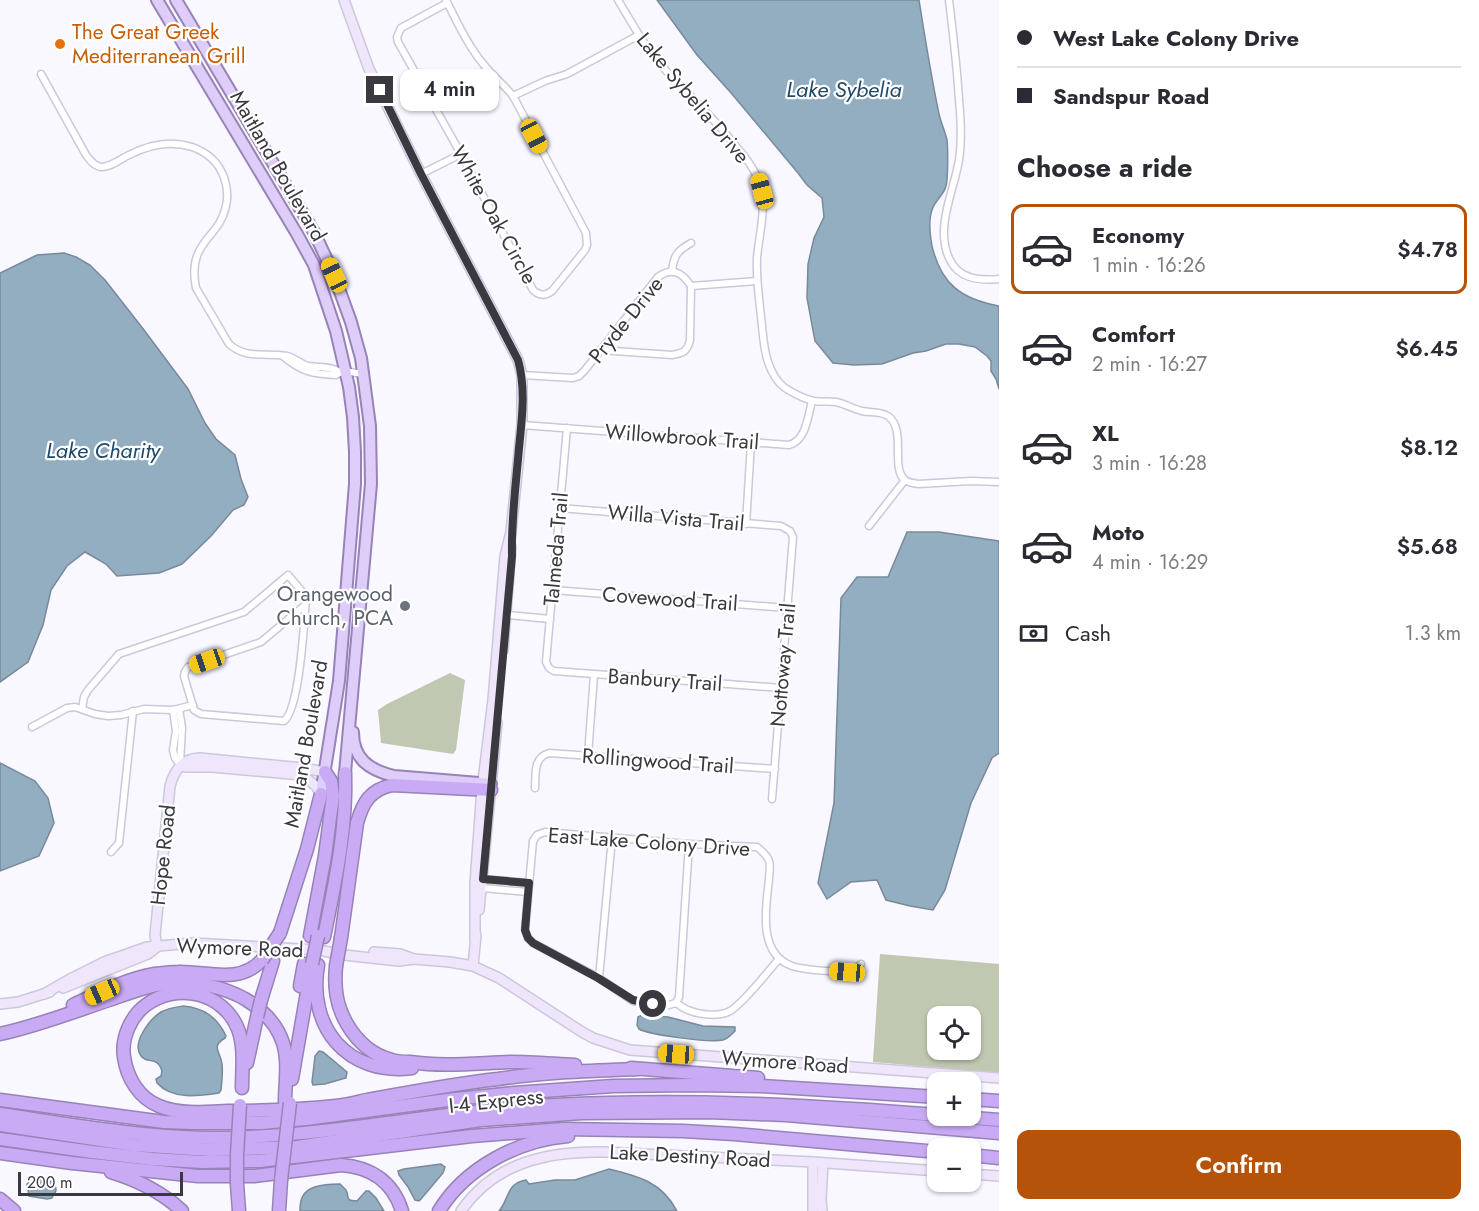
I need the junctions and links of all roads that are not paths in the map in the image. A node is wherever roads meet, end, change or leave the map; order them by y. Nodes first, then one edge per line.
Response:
1 (157, 0) edge
2 (176, 0) edge
3 (344, 0) edge
4 (618, 0) edge
5 (949, 0) edge
6 (447, 1) edge
7 (639, 35) junction
8 (41, 74) dead end
9 (513, 96) junction
10 (461, 153) junction
11 (421, 174) junction
12 (691, 243) dead end
13 (672, 271) junction
14 (999, 279) edge
15 (757, 281) junction
16 (691, 286) junction
17 (600, 350) junction
18 (363, 369) junction
19 (343, 372) junction
20 (522, 375) junction
21 (812, 401) junction
22 (522, 425) junction
23 (567, 428) junction
24 (751, 443) junction
25 (905, 480) junction
26 (999, 482) edge
27 (560, 508) junction
28 (746, 524) junction
29 (869, 526) dead end
30 (790, 531) joint
31 (553, 590) junction
32 (305, 605) junction
33 (787, 608) junction
34 (503, 615) junction
35 (550, 619) junction
36 (549, 668) joint
37 (354, 673) junction
38 (594, 675) junction
39 (781, 688) junction
40 (193, 705) junction
41 (82, 709) junction
42 (176, 710) junction
43 (133, 711) junction
44 (32, 727) dead end
45 (588, 755) junction
46 (180, 765) junction
47 (775, 769) junction
48 (325, 772) junction
49 (345, 773) joint
50 (487, 786) junction
51 (535, 788) dead end
52 (321, 794) junction
53 (772, 799) dead end
54 (612, 838) junction
55 (689, 844) junction
56 (111, 852) dead end
57 (501, 880) junction
58 (480, 883) junction
59 (529, 883) junction
60 (501, 889) junction
61 (528, 892) junction
62 (317, 936) junction
63 (157, 947) junction
64 (779, 959) junction
65 (267, 960) junction
66 (311, 964) junction
67 (861, 964) dead end
68 (473, 966) junction
69 (598, 978) junction
70 (676, 1003) junction
71 (0, 1004) edge
72 (0, 1033) edge
73 (440, 1064) junction
74 (638, 1068) junction
75 (999, 1078) edge
76 (242, 1088) junction
77 (812, 1089) junction
78 (927, 1096) edge
79 (0, 1100) edge
80 (981, 1100) edge
81 (999, 1101) edge
82 (288, 1102) junction
83 (0, 1114) edge
84 (927, 1114) edge
85 (981, 1119) edge
86 (999, 1120) edge
87 (0, 1125) edge
88 (683, 1131) junction
89 (999, 1133) edge
90 (0, 1139) edge
91 (927, 1151) edge
92 (0, 1153) edge
93 (981, 1156) edge
94 (999, 1158) edge
95 (818, 1162) junction
96 (72, 1163) junction
97 (927, 1170) edge
98 (981, 1175) edge
99 (999, 1176) edge
100 (0, 1199) edge
101 (280, 1209) edge
102 (14, 1211) edge
103 (182, 1211) edge
104 (239, 1211) edge
105 (402, 1211) edge
106 (439, 1211) edge
107 (461, 1211) edge
108 (813, 1211) edge
109 (822, 1211) edge

1 - 19 main road, Maitland Boulevard
2 - 18 main road, Maitland Boulevard
3 - 11 main road
4 - 7 street, Lake Sybelia Drive
5 - 14 street
6 - 9 street, White Oak Circle
6 - 10 street, White Oak Circle
7 - 9 street
7 - 15 street, Lake Sybelia Drive
8 - 19 street
9 - 10 street, White Oak Circle
10 - 11 street
11 - 20 main road
12 - 13 street
13 - 16 street, Pryde Drive
13 - 17 street, Pryde Drive
15 - 16 street
15 - 21 street, Lake Sybelia Drive
16 - 17 street
17 - 20 street, Pryde Drive
18 - 19 street
18 - 37 main road, Maitland Boulevard
19 - 48 main road, Maitland Boulevard
20 - 22 main road
21 - 24 street, Willowbrook Trail
21 - 25 street, Lake Sybelia Drive
22 - 23 street, Willowbrook Trail
22 - 34 main road
23 - 24 street, Willowbrook Trail
23 - 27 street, Talmeda Trail
24 - 28 street
25 - 26 street
25 - 29 street
27 - 28 street, Willa Vista Trail
27 - 31 street, Talmeda Trail
28 - 30 street, Willa Vista Trail
30 - 33 street, Nottoway Trail
31 - 33 street, Covewood Trail
31 - 35 street, Talmeda Trail
32 - 40 street
32 - 40 street
32 - 41 street
33 - 39 street, Nottoway Trail
34 - 35 street
34 - 50 main road
34 - 50 main road
35 - 36 street, Talmeda Trail
36 - 38 street, Banbury Trail
37 - 49 main road, Maitland Boulevard
37 - 50 main road
38 - 39 street, Banbury Trail
38 - 45 street
39 - 47 street, Nottoway Trail
40 - 42 street
41 - 43 street
41 - 44 street
42 - 43 street
42 - 46 street
43 - 56 street
45 - 47 street, Rollingwood Trail
45 - 51 street, Rollingwood Trail
46 - 48 main road
46 - 52 main road
46 - 63 main road, Hope Road
47 - 53 street, Nottoway Trail
48 - 52 main road, Maitland Boulevard
48 - 62 highway
49 - 62 highway, Maitland Boulevard
50 - 58 main road
50 - 73 highway, bridge
52 - 65 highway, Maitland Boulevard
54 - 55 street, East Lake Colony Drive
54 - 59 street, East Lake Colony Drive
54 - 69 street
55 - 64 street, East Lake Colony Drive
55 - 70 street
57 - 58 street
57 - 59 street
57 - 60 street
58 - 60 street
58 - 68 main road
59 - 61 street, East Lake Colony Drive
60 - 61 street
61 - 69 street, East Lake Colony Drive
62 - 66 highway, Maitland Boulevard, bridge
63 - 68 main road, Wymore Road
63 - 71 main road, Wymore Road
64 - 67 street
64 - 70 street
65 - 72 highway
65 - 76 highway, Maitland Boulevard, bridge
66 - 73 highway
66 - 82 highway, Maitland Boulevard
68 - 75 main road, Wymore Road
69 - 70 street
72 - 82 highway
73 - 74 highway
74 - 76 highway
74 - 77 highway
76 - 104 highway, Maitland Boulevard, bridge
77 - 78 highway
77 - 79 highway
80 - 81 highway
82 - 101 highway, Maitland Boulevard, bridge
83 - 84 highway, I-4 Express
85 - 86 highway
87 - 89 highway, I-4 Express
88 - 90 highway
88 - 91 highway
88 - 106 highway
92 - 96 highway
93 - 94 highway
95 - 97 main road, Lake Destiny Road
95 - 107 main road, Lake Destiny Road
95 - 108 main road
95 - 109 main road
96 - 103 highway
96 - 105 highway
98 - 99 main road
100 - 102 highway

